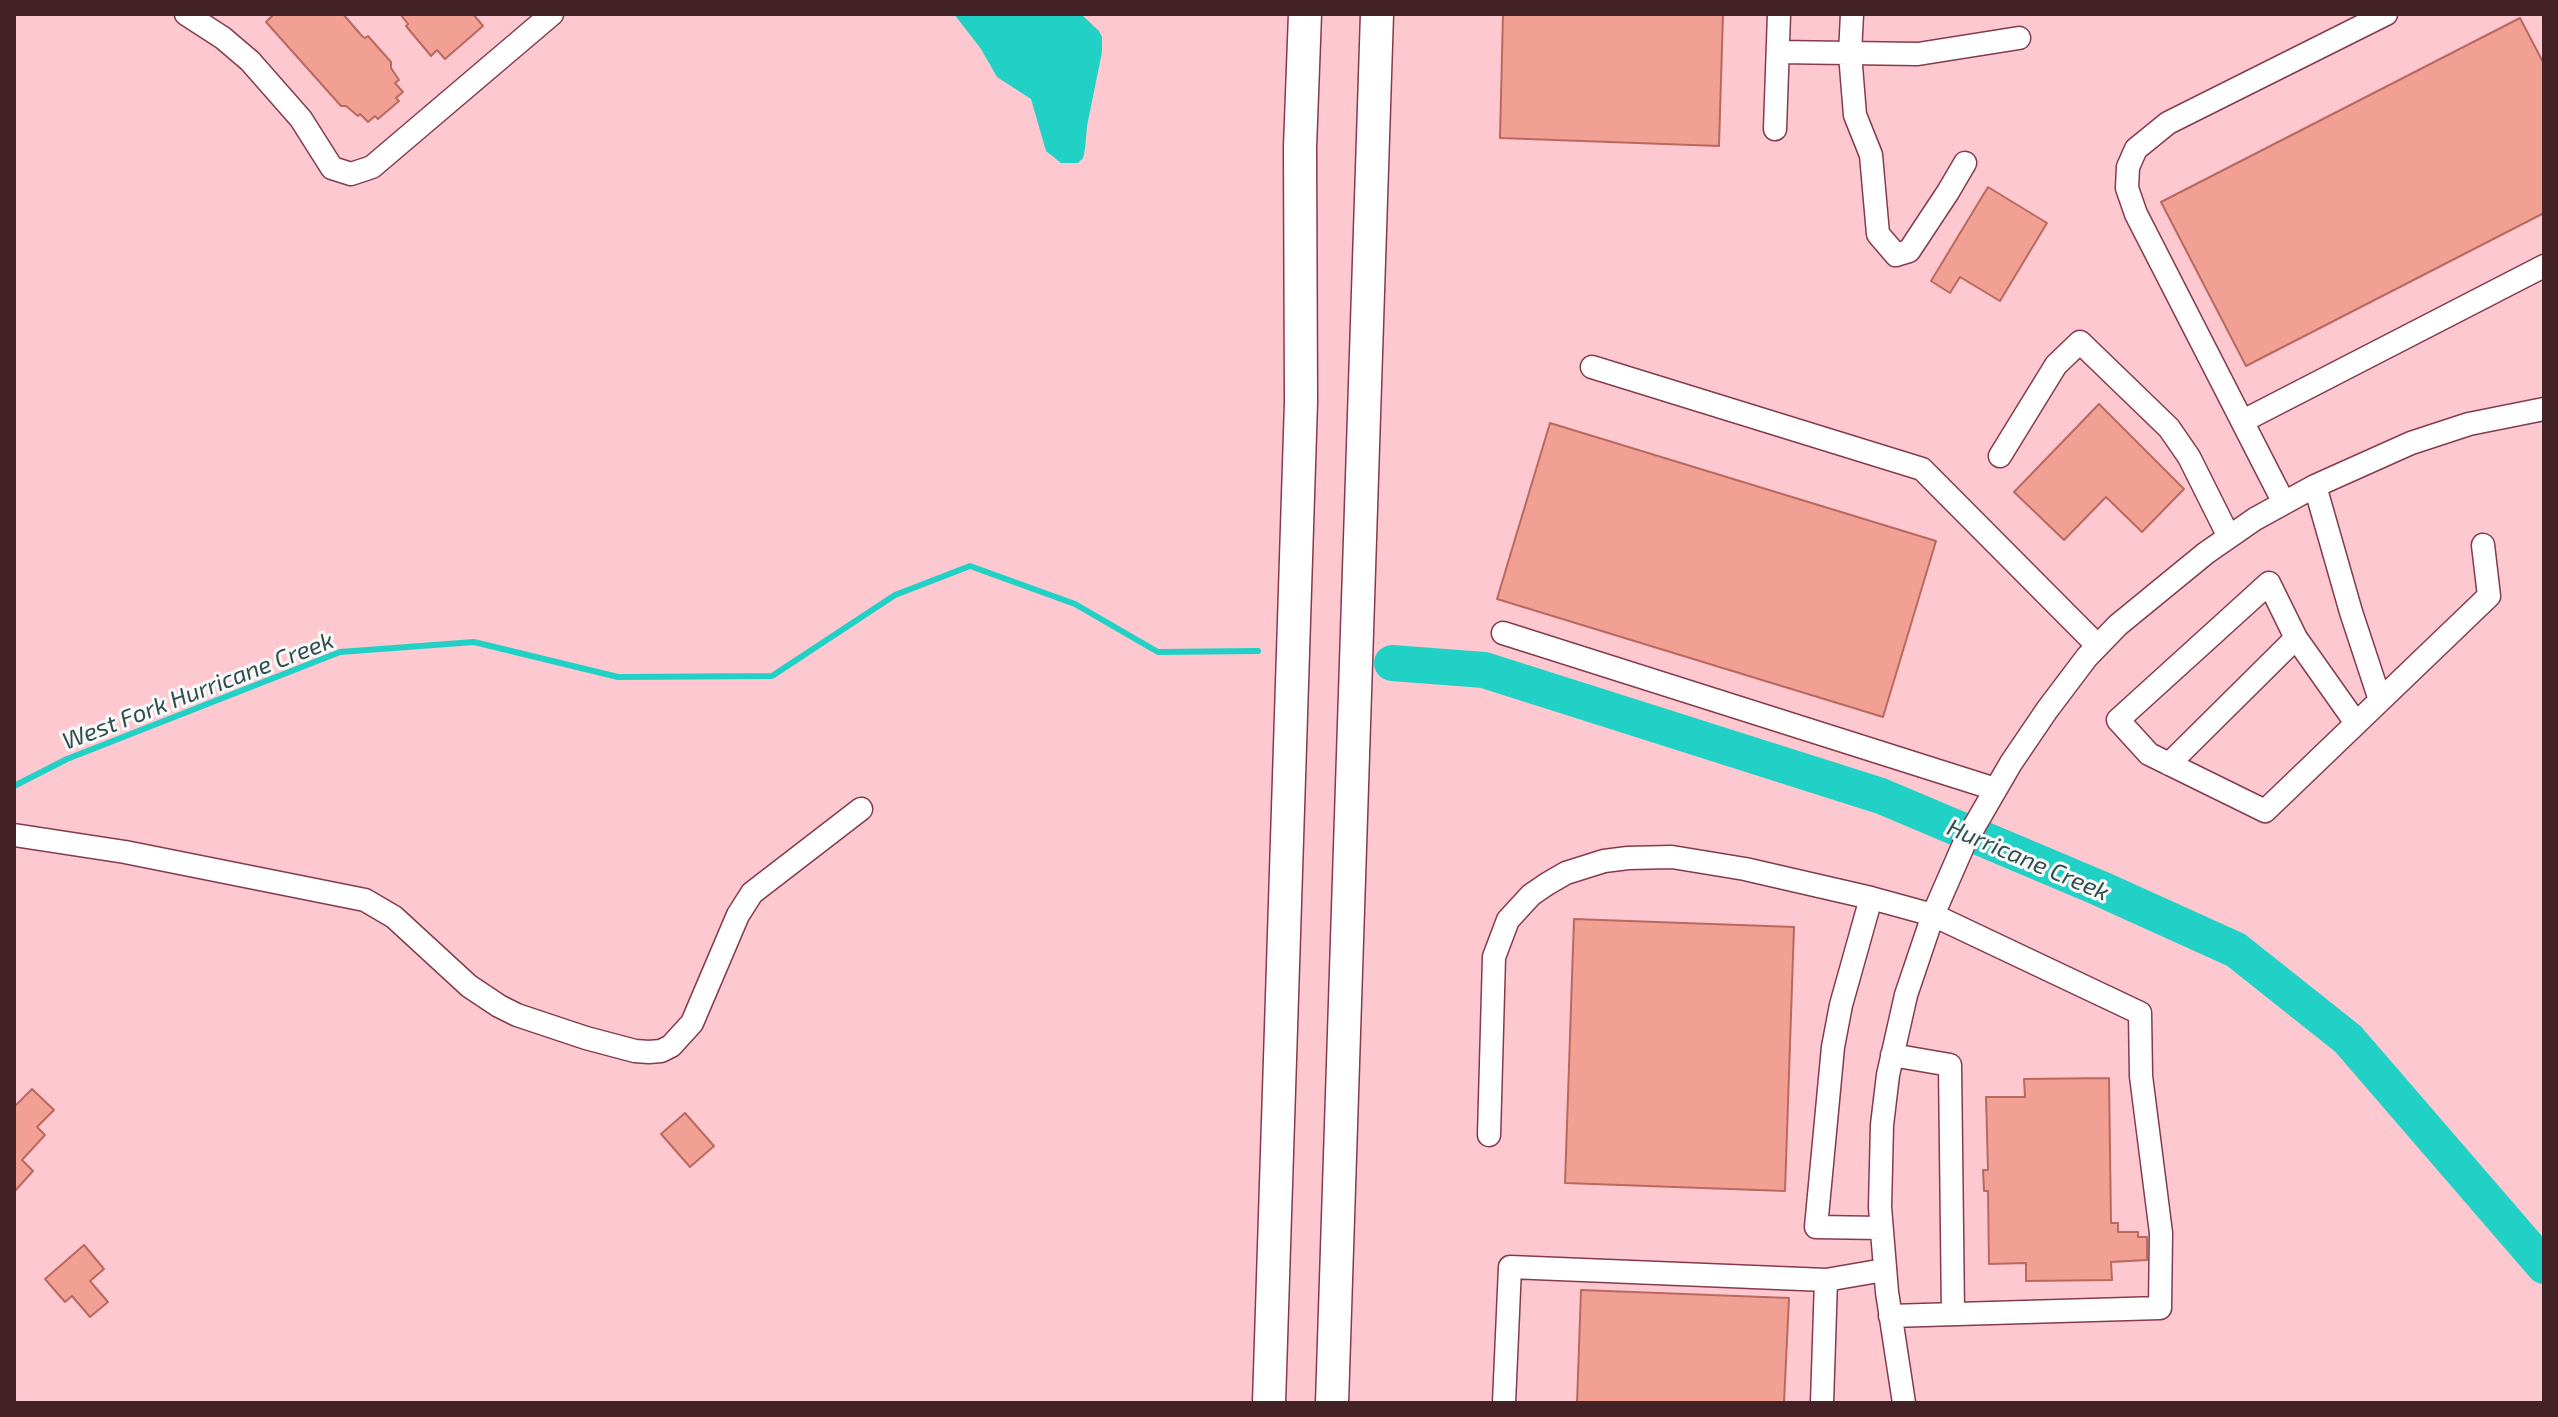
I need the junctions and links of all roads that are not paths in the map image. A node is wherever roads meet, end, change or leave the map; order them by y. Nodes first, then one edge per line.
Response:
1 (186, 14) edge
2 (1289, 14) edge
3 (1305, 14) edge
4 (1377, 14) edge
5 (1779, 14) edge
6 (1852, 14) edge
7 (2386, 14) edge
8 (547, 16) edge
9 (2019, 38) dead end
10 (1778, 52) junction
11 (1850, 54) junction
12 (1775, 129) dead end
13 (1300, 147) junction
14 (1965, 163) dead end
15 (2544, 266) edge
16 (1592, 367) dead end
17 (2544, 409) edge
18 (2243, 421) junction
19 (2000, 456) dead end
20 (2315, 486) junction
21 (2284, 503) junction
22 (2229, 537) junction
23 (2483, 545) dead end
24 (1503, 633) dead end
25 (2296, 638) junction
26 (2098, 646) junction
27 (2380, 700) junction
28 (2356, 723) junction
29 (2169, 764) junction
30 (1995, 789) junction
31 (861, 809) dead end
32 (14, 835) edge
33 (1871, 898) junction
34 (1933, 915) junction
35 (1892, 1055) junction
36 (1489, 1135) dead end
37 (1881, 1228) junction
38 (1884, 1270) junction
39 (1826, 1280) junction
40 (1953, 1313) junction
41 (1890, 1316) junction
42 (1269, 1403) edge
43 (1332, 1403) edge
44 (1504, 1403) edge
45 (1822, 1403) edge
46 (1904, 1403) edge

1 - 8 street
2 - 13 highway
3 - 13 highway
4 - 43 highway
5 - 10 street
6 - 11 street
7 - 18 street
9 - 11 street
10 - 11 street
10 - 12 street
11 - 14 street
13 - 42 highway
15 - 18 street
16 - 26 street
17 - 20 street
18 - 21 street
19 - 22 street
20 - 21 street
20 - 27 street
21 - 22 street
22 - 26 street
23 - 27 street
24 - 30 street
25 - 28 street
25 - 29 street
25 - 29 street
26 - 30 street
27 - 28 street
28 - 29 street
30 - 34 street
31 - 32 street
33 - 34 street
33 - 36 street
33 - 37 street
34 - 35 street
34 - 40 street
35 - 37 street
35 - 40 street
37 - 38 street
38 - 39 street
38 - 41 street
39 - 44 street
39 - 45 street
40 - 41 street
41 - 46 street

